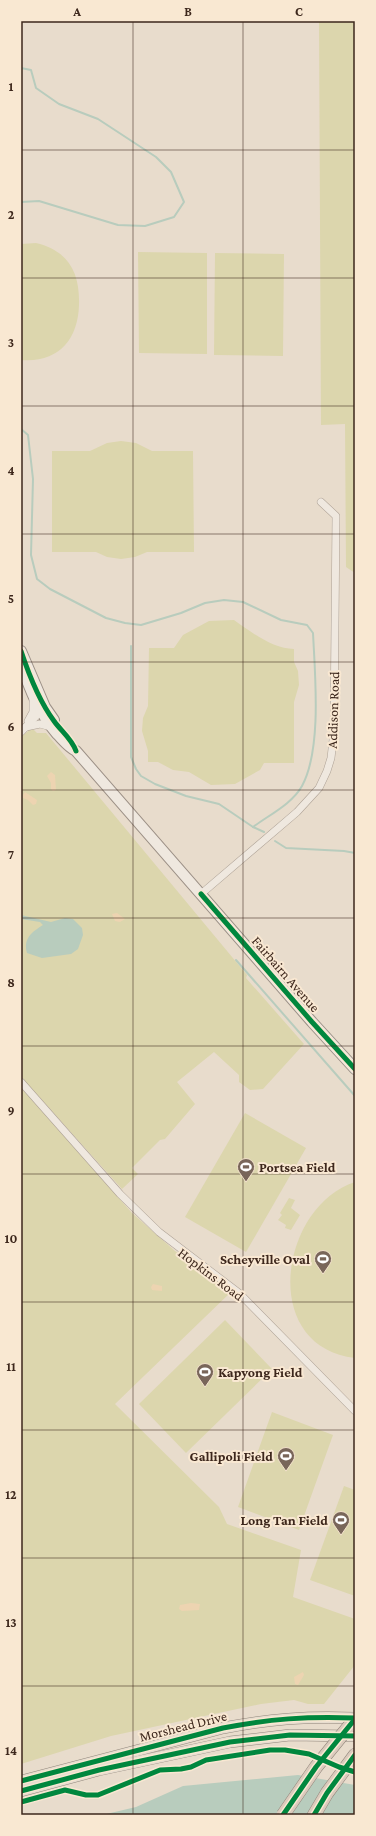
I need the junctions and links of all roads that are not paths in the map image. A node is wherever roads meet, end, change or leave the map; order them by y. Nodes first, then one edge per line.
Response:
1 (321, 502) dead end
2 (21, 651) edge
3 (21, 664) edge
4 (33, 697) junction
5 (43, 710) junction
6 (51, 727) junction
7 (23, 729) edge
8 (76, 751) junction
9 (201, 894) junction
10 (355, 1069) edge
11 (21, 1082) edge
12 (355, 1411) edge
13 (355, 1719) edge
14 (355, 1736) edge
15 (355, 1755) edge
16 (21, 1781) edge
17 (21, 1791) edge
18 (283, 1815) edge
19 (314, 1815) edge

1 - 9 street, Addison Road
2 - 5 main road, Fairbairn Avenue
3 - 4 main road, Fairbairn Avenue
4 - 5 main road, Fairbairn Avenue
4 - 7 street
5 - 6 main road, Fairbairn Avenue
5 - 7 street
5 - 8 main road, Fairbairn Avenue
6 - 7 street
6 - 8 main road, Fairbairn Avenue
8 - 9 main road, Fairbairn Avenue
9 - 10 main road, Fairbairn Avenue
11 - 12 street, Hopkins Road
13 - 16 main road, Morshead Drive
13 - 18 highway, bridge
14 - 17 main road, Morshead Drive
15 - 19 highway

